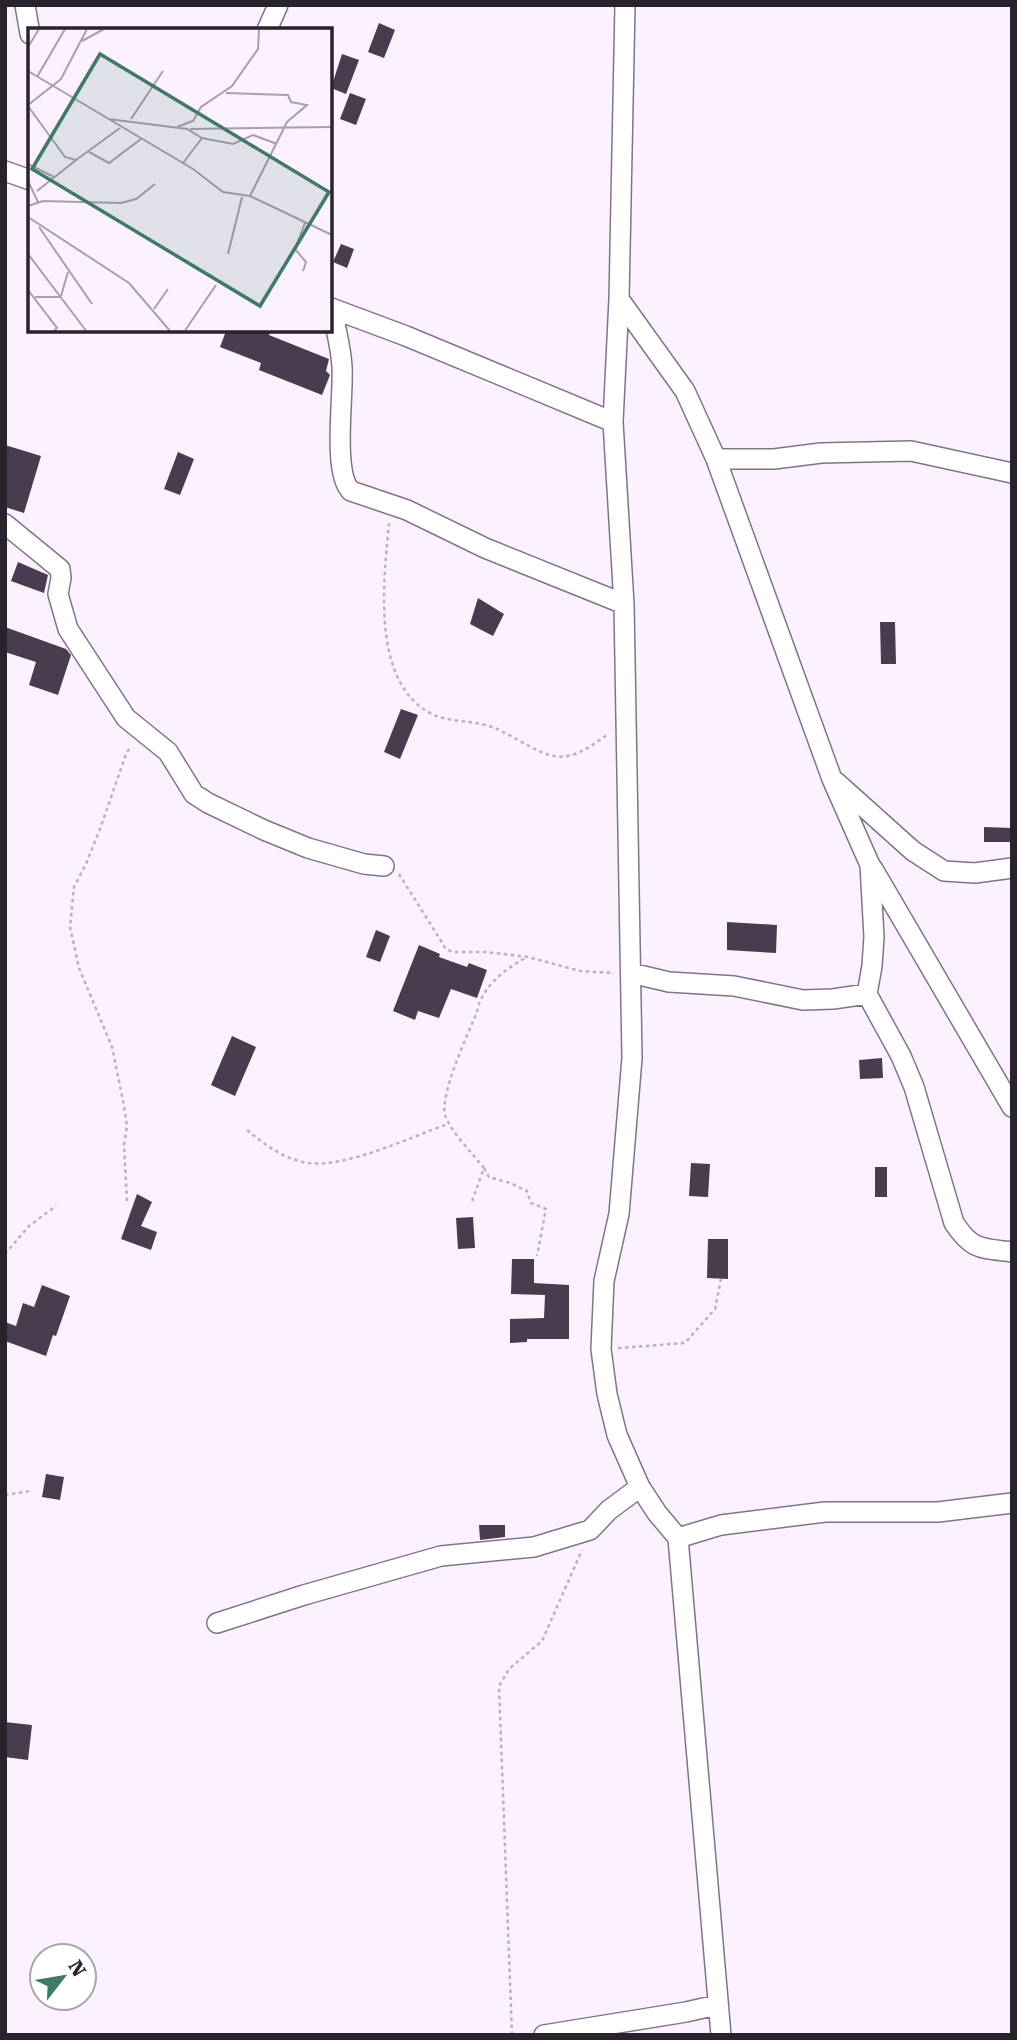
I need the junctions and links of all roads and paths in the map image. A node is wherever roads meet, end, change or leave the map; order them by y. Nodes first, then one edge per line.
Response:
1 (25, 5) edge
2 (278, 5) edge
3 (625, 5) edge
4 (29, 28) edge
5 (268, 28) edge
6 (5, 171) edge
7 (28, 178) edge
8 (619, 299) junction
9 (332, 308) edge
10 (332, 313) edge
11 (613, 422) junction
12 (716, 459) junction
13 (1012, 473) edge
14 (390, 505) junction
15 (5, 524) edge
16 (624, 604) junction
17 (625, 721) junction
18 (141, 730) junction
19 (832, 779) junction
20 (870, 865) junction
21 (384, 866) joint
22 (1012, 868) edge
23 (528, 957) junction
24 (631, 973) junction
25 (867, 994) junction
26 (1012, 1107) edge
27 (449, 1124) junction
28 (247, 1130) dead end
29 (484, 1168) junction
30 (127, 1201) dead end
31 (472, 1201) dead end
32 (56, 1206) dead end
33 (1012, 1252) edge
34 (5, 1254) edge
35 (537, 1256) dead end
36 (721, 1279) dead end
37 (601, 1349) junction
38 (640, 1487) junction
39 (30, 1491) dead end
40 (5, 1495) edge
41 (1012, 1503) edge
42 (590, 1531) junction
43 (678, 1538) junction
44 (217, 1623) dead end
45 (718, 2005) junction
46 (512, 2035) edge
47 (544, 2035) edge
48 (721, 2035) edge

1 - 4 street
2 - 5 street
3 - 8 street
6 - 7 street
8 - 11 street
8 - 12 street
9 - 11 street
10 - 14 street
11 - 16 street
12 - 13 street
12 - 19 street
14 - 16 street
14 - 17 path
15 - 18 street
16 - 17 street
17 - 24 street
18 - 21 street
18 - 30 path
19 - 20 street
19 - 22 street
20 - 25 street
20 - 26 street
21 - 23 path
23 - 24 path
23 - 27 path
24 - 25 street
24 - 37 street
25 - 33 street
27 - 28 path
27 - 29 path
29 - 31 path
29 - 35 path
32 - 34 path
36 - 37 path
37 - 38 street
38 - 42 street
38 - 43 street
39 - 40 path
41 - 43 street
42 - 44 street
42 - 46 path
43 - 45 street
45 - 47 street
45 - 48 street

